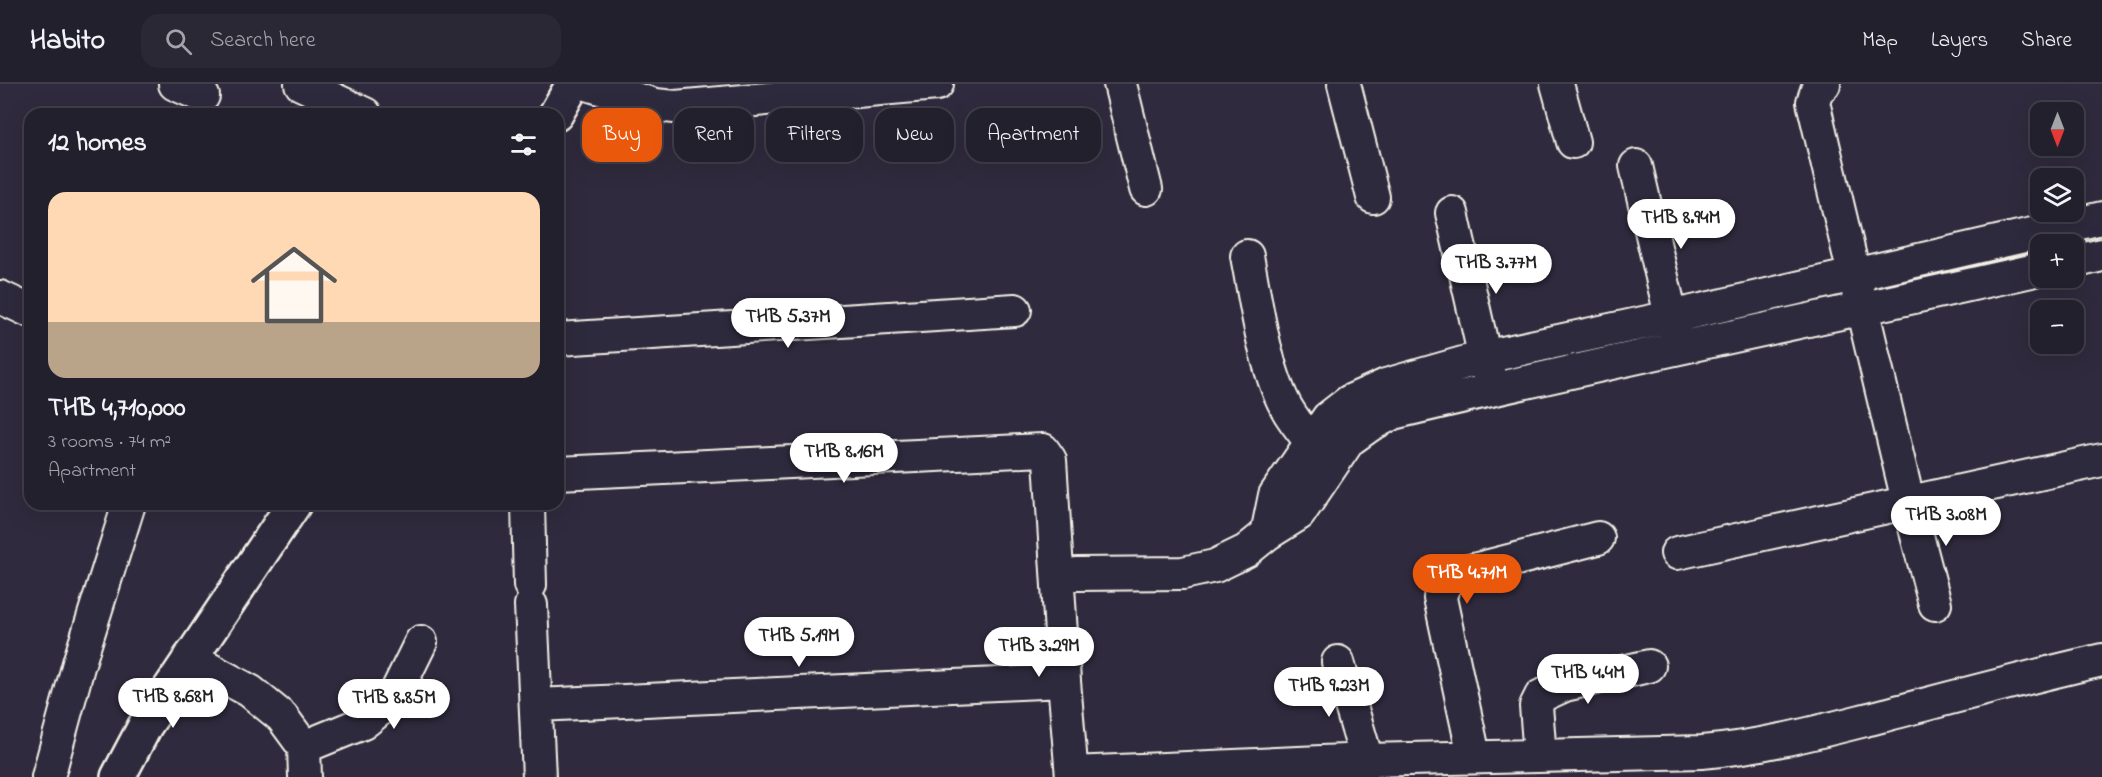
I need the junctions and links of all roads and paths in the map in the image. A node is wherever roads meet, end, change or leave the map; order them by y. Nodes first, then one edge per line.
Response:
1 (175, 84) edge
2 (301, 84) edge
3 (573, 84) edge
4 (587, 84) edge
5 (938, 84) edge
6 (1120, 84) edge
7 (1344, 84) edge
8 (1557, 84) edge
9 (1824, 84) edge
10 (203, 96) dead end
11 (352, 108) edge
12 (559, 108) edge
13 (1573, 142) dead end
14 (1636, 166) dead end
15 (1146, 189) dead end
16 (1373, 197) dead end
17 (1452, 213) dead end
18 (2102, 218) edge
19 (2102, 255) edge
20 (1247, 256) dead end
21 (2084, 259) edge
22 (2030, 271) edge
23 (1854, 274) junction
24 (0, 297) edge
25 (24, 308) edge
26 (1862, 309) junction
27 (1015, 310) dead end
28 (1671, 316) junction
29 (564, 339) edge
30 (1678, 346) junction
31 (1484, 357) junction
32 (1492, 389) junction
33 (1311, 441) junction
34 (2102, 460) edge
35 (1331, 466) junction
36 (564, 473) edge
37 (1275, 495) junction
38 (1908, 501) junction
39 (127, 510) edge
40 (290, 510) edge
41 (528, 510) edge
42 (1299, 514) junction
43 (1267, 534) junction
44 (1598, 538) dead end
45 (1677, 554) dead end
46 (1077, 574) dead end
47 (1935, 604) dead end
48 (421, 642) dead end
49 (189, 658) junction
50 (2102, 660) edge
51 (1338, 662) dead end
52 (1649, 666) dead end
53 (1064, 681) junction
54 (537, 705) junction
55 (1474, 756) junction
56 (1540, 756) junction
57 (305, 762) edge
58 (1370, 768) edge
59 (1072, 775) edge
60 (48, 777) edge
61 (118, 777) edge
62 (539, 777) edge

1 - 10 street
2 - 11 street
3 - 12 street
4 - 5 street
6 - 15 street
7 - 16 street
8 - 13 street
9 - 23 street
14 - 28 street
17 - 31 street
18 - 23 street
19 - 21 street
20 - 33 street
22 - 26 street
23 - 26 street
23 - 28 street
24 - 25 street
26 - 30 street
26 - 38 street
27 - 29 street
28 - 30 street
28 - 31 street
30 - 32 street
31 - 32 street
31 - 33 street
32 - 35 street
33 - 35 street
33 - 37 street
34 - 38 street
35 - 42 street
36 - 53 street
37 - 42 street
37 - 43 street
38 - 45 street
38 - 47 street
39 - 60 street
40 - 49 street
41 - 54 street
42 - 43 street
43 - 46 street
44 - 55 street
48 - 57 street
49 - 57 street
49 - 61 street
50 - 56 street
51 - 58 street
52 - 56 street
53 - 54 street
53 - 59 street
54 - 62 street
55 - 56 street
55 - 58 street
58 - 59 street

